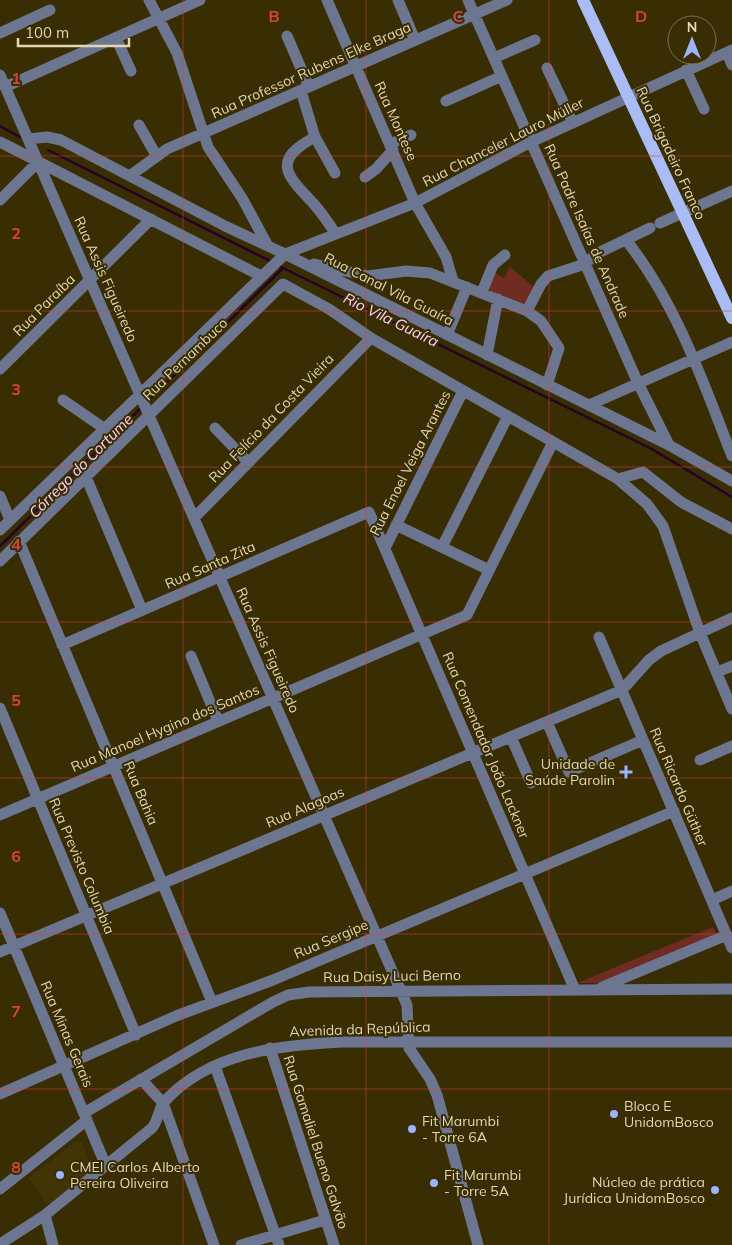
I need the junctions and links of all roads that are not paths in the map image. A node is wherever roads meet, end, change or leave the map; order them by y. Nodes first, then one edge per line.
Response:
1 (149, 0) edge
2 (200, 0) edge
3 (327, 0) edge
4 (398, 0) edge
5 (468, 0) edge
6 (507, 0) edge
7 (583, 0) edge
8 (50, 10) dead end
9 (475, 14) junction
10 (157, 19) junction
11 (0, 33) edge
12 (287, 36) dead end
13 (116, 38) junction
14 (415, 40) junction
15 (535, 40) dead end
16 (729, 51) edge
17 (494, 58) junction
18 (732, 64) edge
19 (356, 66) junction
20 (547, 68) dead end
21 (686, 70) junction
22 (131, 72) dead end
23 (0, 75) edge
24 (502, 76) junction
25 (5, 87) junction
26 (305, 89) junction
27 (628, 96) junction
28 (446, 101) dead end
29 (704, 110) dead end
30 (573, 123) junction
31 (138, 126) dead end
32 (203, 134) junction
33 (411, 135) dead end
34 (315, 137) junction
35 (28, 139) junction
36 (0, 142) edge
37 (531, 142) junction
38 (391, 147) junction
39 (156, 155) junction
40 (38, 162) junction
41 (335, 173) dead end
42 (131, 175) junction
43 (365, 176) dead end
44 (732, 191) edge
45 (0, 200) edge
46 (415, 203) junction
47 (682, 213) junction
48 (151, 220) junction
49 (336, 234) junction
50 (626, 240) junction
51 (268, 246) junction
52 (505, 255) dead end
53 (278, 260) junction
54 (302, 262) junction
55 (585, 264) junction
56 (261, 276) junction
57 (90, 280) junction
58 (453, 281) junction
59 (467, 287) junction
60 (482, 292) junction
61 (498, 299) junction
62 (527, 311) junction
63 (732, 318) edge
64 (447, 335) junction
65 (371, 338) junction
66 (732, 342) edge
67 (487, 355) junction
68 (694, 358) junction
69 (0, 369) edge
70 (638, 383) junction
71 (547, 385) junction
72 (463, 391) junction
73 (140, 394) junction
74 (64, 400) dead end
75 (589, 405) junction
76 (149, 415) junction
77 (508, 416) junction
78 (215, 428) dead end
79 (105, 429) junction
80 (554, 442) junction
81 (669, 445) junction
82 (732, 456) edge
83 (248, 462) junction
84 (86, 477) junction
85 (618, 478) junction
86 (732, 481) edge
87 (0, 496) edge
88 (369, 512) joint
89 (194, 518) junction
90 (10, 520) junction
91 (396, 525) junction
92 (732, 529) edge
93 (0, 530) edge
94 (19, 541) junction
95 (442, 547) junction
96 (385, 548) junction
97 (0, 560) edge
98 (489, 570) junction
99 (220, 577) junction
100 (142, 610) junction
101 (732, 618) edge
102 (700, 633) junction
103 (422, 634) junction
104 (599, 638) dead end
105 (62, 645) junction
106 (191, 656) dead end
107 (732, 666) edge
108 (717, 672) junction
109 (622, 690) junction
110 (273, 698) junction
111 (0, 708) edge
112 (732, 709) edge
113 (218, 721) junction
114 (548, 722) junction
115 (511, 737) junction
116 (643, 740) junction
117 (732, 746) edge
118 (473, 753) junction
119 (700, 760) dead end
120 (113, 766) junction
121 (531, 783) dead end
122 (38, 798) junction
123 (674, 812) junction
124 (0, 814) edge
125 (324, 816) junction
126 (525, 874) junction
127 (162, 884) junction
128 (732, 892) edge
129 (712, 900) junction
130 (0, 913) edge
131 (87, 916) junction
132 (727, 935) junction
133 (377, 936) junction
134 (14, 946) junction
135 (732, 948) edge
136 (0, 952) edge
137 (273, 980) junction
138 (401, 990) junction
139 (575, 990) junction
140 (596, 990) junction
141 (732, 990) edge
142 (280, 998) junction
143 (212, 1002) junction
144 (136, 1035) junction
145 (408, 1042) junction
146 (431, 1042) junction
147 (732, 1042) edge
148 (270, 1048) junction
149 (420, 1064) junction
150 (215, 1066) junction
151 (65, 1067) junction
152 (141, 1079) junction
153 (0, 1094) edge
154 (163, 1103) junction
155 (85, 1116) junction
156 (106, 1166) junction
157 (0, 1189) edge
158 (45, 1215) junction
159 (325, 1220) junction
160 (277, 1240) edge
161 (0, 1244) edge
162 (53, 1245) edge
163 (214, 1245) edge
164 (241, 1245) edge
165 (334, 1245) edge
166 (478, 1245) edge

1 - 10 street
2 - 10 street
3 - 19 street, Rua Montese
4 - 14 street
5 - 9 street, Rua Padre Isaías de Andrade
6 - 9 street, Rua Professor Rubens Elke Braga
7 - 27 main road, Rua Brigadeiro Franco
8 - 11 street
9 - 14 street, Rua Professor Rubens Elke Braga
9 - 17 street, Rua Padre Isaías de Andrade
10 - 13 street
10 - 32 street
12 - 26 street
13 - 22 street
13 - 25 street
14 - 19 street, Rua Professor Rubens Elke Braga
15 - 17 street
16 - 18 street
16 - 21 street, Rua Chanceler Lauro Müller
17 - 24 street, Rua Padre Isaías de Andrade
19 - 26 street, Rua Professor Rubens Elke Braga
19 - 38 street, Rua Montese
20 - 30 street
21 - 27 street, Rua Chanceler Lauro Müller
21 - 29 street
23 - 25 street, Rua Assis Figueiredo
24 - 28 street
24 - 37 street, Rua Padre Isaías de Andrade
25 - 35 street, Rua Assis Figueiredo
26 - 32 street, Rua Professor Rubens Elke Braga
26 - 34 street
27 - 30 street, Rua Chanceler Lauro Müller
27 - 47 main road, Rua Brigadeiro Franco
30 - 37 street, Rua Chanceler Lauro Müller
31 - 39 street
32 - 39 street, Rua Professor Rubens Elke Braga
32 - 51 street
33 - 38 street
34 - 41 street
34 - 49 street
35 - 40 street, Rua Assis Figueiredo
35 - 42 street, Rua Canal Vila Guaíra
36 - 40 street
37 - 46 street, Rua Chanceler Lauro Müller
37 - 55 street, Rua Padre Isaías de Andrade
38 - 43 street
38 - 46 street, Rua Montese
39 - 42 street, Rua Professor Rubens Elke Braga
40 - 45 street
40 - 48 street
40 - 57 street, Rua Assis Figueiredo
42 - 51 street, Rua Canal Vila Guaíra
44 - 47 street
46 - 49 street, Rua Chanceler Lauro Müller
46 - 58 street, Rua Montese
47 - 50 street
47 - 63 main road, Rua Brigadeiro Franco
48 - 56 street
48 - 57 street, Rua Paraíba
49 - 53 street, Rua Chanceler Lauro Müller
50 - 55 street
50 - 68 street
51 - 53 street, Rua Canal Vila Guaíra
52 - 60 street
53 - 54 street, Rua Canal Vila Guaíra
53 - 56 street, Rua Pernambuco
54 - 58 street
54 - 64 street, Rua Canal Vila Guaíra
55 - 62 street
55 - 70 street, Rua Padre Isaías de Andrade
56 - 73 street, Rua Pernambuco
57 - 69 street, Rua Paraíba
57 - 73 street, Rua Assis Figueiredo
58 - 59 street
59 - 60 street
59 - 64 street
60 - 61 street
61 - 62 street
61 - 67 street
62 - 71 street
64 - 67 street, Rua Canal Vila Guaíra
65 - 72 street
65 - 76 street, Rua Pernambuco
65 - 83 street, Rua Felício da Costa Vieira
66 - 68 street
67 - 71 street, Rua Canal Vila Guaíra
68 - 70 street
68 - 82 street
70 - 75 street
70 - 81 street, Rua Padre Isaías de Andrade
71 - 75 street, Rua Canal Vila Guaíra
72 - 77 street
72 - 91 street, Rua Enoel Veiga Arantes
73 - 76 street, Rua Assis Figueiredo
73 - 79 street, Rua Pernambuco
74 - 79 street
75 - 81 street, Rua Canal Vila Guaíra
76 - 84 street, Rua Pernambuco
76 - 89 street, Rua Assis Figueiredo
77 - 80 street
77 - 95 street
78 - 83 street
79 - 90 street, Rua Pernambuco
80 - 85 street
80 - 98 street, Rua Manoel Hygino dos Santos
81 - 86 street, Rua Canal Vila Guaíra
83 - 89 street, Rua Felício da Costa Vieira
84 - 94 street, Rua Pernambuco
84 - 100 street
85 - 92 street
85 - 102 street
87 - 90 street
88 - 96 street, Rua Comendador João Lackner
88 - 99 street, Rua Santa Zita
89 - 99 street, Rua Assis Figueiredo
90 - 93 street, Rua Pernambuco
91 - 95 street
91 - 96 street, Rua Enoel Veiga Arantes
94 - 97 street, Rua Pernambuco
94 - 105 street, Rua Bahia
95 - 98 street
96 - 103 street, Rua Comendador João Lackner
98 - 103 street, Rua Manoel Hygino dos Santos
99 - 100 street, Rua Santa Zita
99 - 110 street, Rua Assis Figueiredo
100 - 105 street, Rua Santa Zita
101 - 102 street
102 - 108 street
102 - 109 street
103 - 110 street, Rua Manoel Hygino dos Santos
103 - 118 street, Rua Comendador João Lackner
104 - 109 street, Rua Ricardo Güther
105 - 120 street, Rua Bahia
106 - 113 street
107 - 108 street
108 - 112 street
109 - 114 street, Rua Alagoas
109 - 116 street, Rua Ricardo Güther
110 - 113 street, Rua Manoel Hygino dos Santos
110 - 125 street, Rua Assis Figueiredo
111 - 122 street, Rua Previsto Columbia
113 - 120 street, Rua Manoel Hygino dos Santos
114 - 115 street, Rua Alagoas
114 - 116 street
115 - 118 street, Rua Alagoas
115 - 121 street
116 - 123 street, Rua Ricardo Güther
117 - 119 street
118 - 125 street, Rua Alagoas
118 - 126 street, Rua Comendador João Lackner
120 - 122 street, Rua Manoel Hygino dos Santos
120 - 127 street, Rua Bahia
122 - 124 street, Rua Manoel Hygino dos Santos
122 - 131 street, Rua Previsto Columbia
123 - 126 street, Rua Sergipe
123 - 129 street, Rua Ricardo Güther
125 - 127 street, Rua Alagoas
125 - 133 street, Rua Assis Figueiredo
126 - 133 street, Rua Sergipe
126 - 139 street, Rua Comendador João Lackner
127 - 131 street, Rua Alagoas
127 - 143 street, Rua Bahia
128 - 129 street
129 - 132 street, Rua Ricardo Güther
130 - 134 street, Rua Minas Gerais
131 - 134 street, Rua Alagoas
131 - 144 street, Rua Previsto Columbia
132 - 135 street, Rua Ricardo Güther
132 - 140 street
133 - 137 street, Rua Sergipe
133 - 138 street, Rua Assis Figueiredo
134 - 136 street, Rua Alagoas
134 - 151 street, Rua Minas Gerais
137 - 142 street
137 - 143 street, Rua Sergipe
138 - 139 street, Rua Daisy Luci Berno
138 - 142 street, Rua Daisy Luci Berno
138 - 145 street, Rua Assis Figueiredo
139 - 140 street, Rua Daisy Luci Berno
140 - 141 street, Rua Daisy Luci Berno
142 - 152 street, Rua Daisy Luci Berno
143 - 144 street, Rua Sergipe
144 - 151 street, Rua Sergipe
145 - 146 street, Avenida da República
145 - 148 street, Avenida da República
145 - 149 street, Rua Assis Figueiredo
146 - 147 street, Avenida da República
146 - 149 street
148 - 150 street, Avenida da República
148 - 159 street, Rua Gamaliel Bueno Galvão
149 - 166 street, Rua Assis Figueiredo
150 - 154 street, Avenida da República
150 - 160 street
151 - 153 street, Rua Sergipe
151 - 155 street, Rua Minas Gerais
152 - 154 street
152 - 155 street, Rua Daisy Luci Berno
154 - 156 street, Avenida da República
154 - 163 street
155 - 156 street, Rua Minas Gerais
155 - 157 street, Rua Daisy Luci Berno
156 - 158 street, Avenida da República
158 - 161 street, Avenida da República
158 - 162 street
159 - 160 street
159 - 165 street, Rua Gamaliel Bueno Galvão
160 - 164 street

